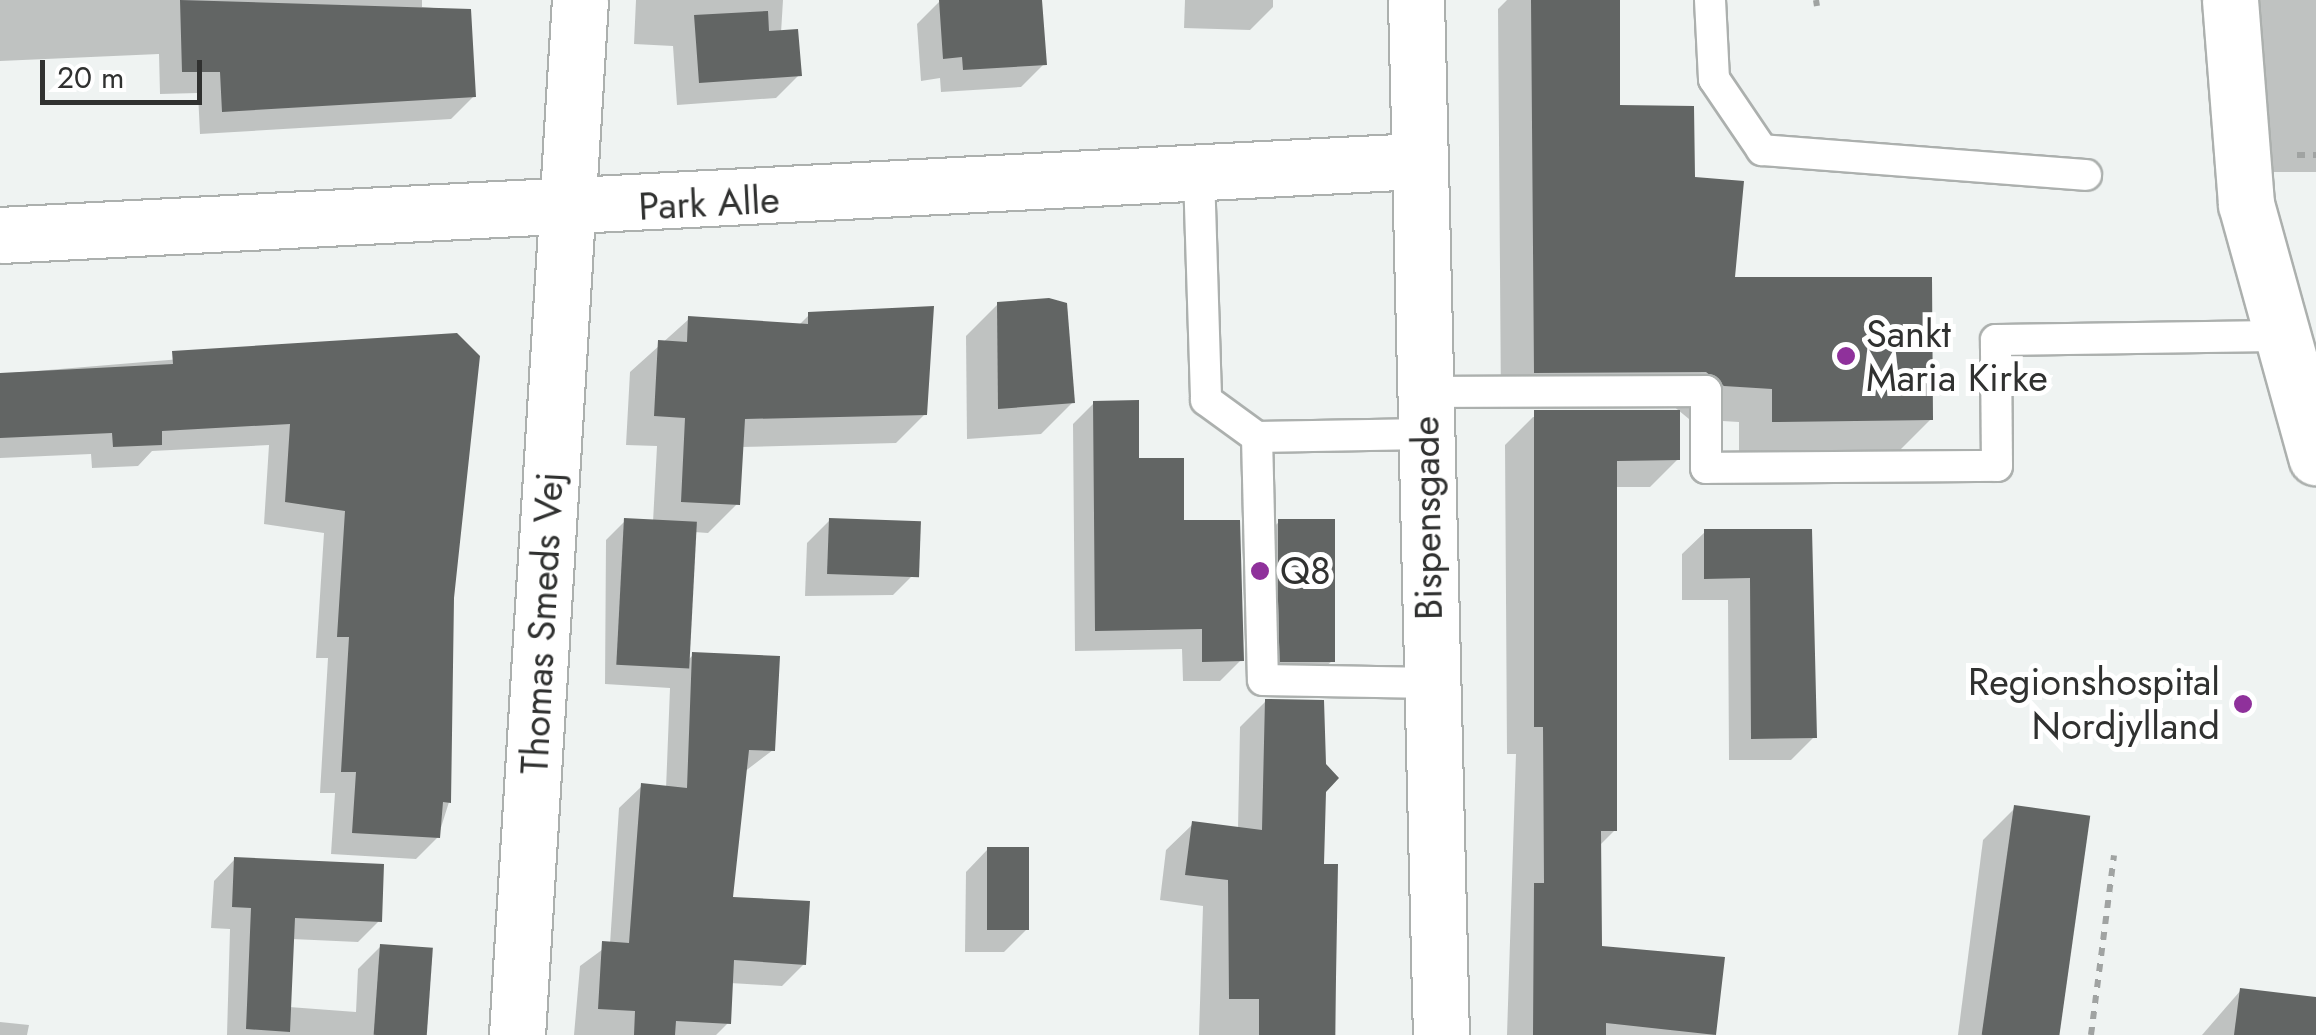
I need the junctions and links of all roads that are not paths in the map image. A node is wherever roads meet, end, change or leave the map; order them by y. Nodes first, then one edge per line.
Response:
1 (580, 0) edge
2 (1416, 0) edge
3 (1710, 0) edge
4 (2230, 0) edge
5 (1418, 161) junction
6 (1199, 174) junction
7 (2086, 174) dead end
8 (567, 212) junction
9 (0, 235) edge
10 (2277, 336) junction
11 (1425, 413) junction
12 (1258, 436) junction
13 (2316, 458) edge
14 (1432, 683) junction
15 (518, 1035) edge
16 (1441, 1035) edge

1 - 8 street, Thomas Smeds Vej
2 - 5 street, Bispensgade
3 - 7 lane
4 - 10 street
5 - 6 street, Park Alle
5 - 11 street, Bispensgade
6 - 8 street, Park Alle
6 - 12 lane
8 - 9 street, Park Alle
8 - 15 street, Thomas Smeds Vej
10 - 11 lane
10 - 13 street
11 - 12 lane
11 - 14 street, Bispensgade
12 - 14 lane
14 - 16 street, Bispensgade

